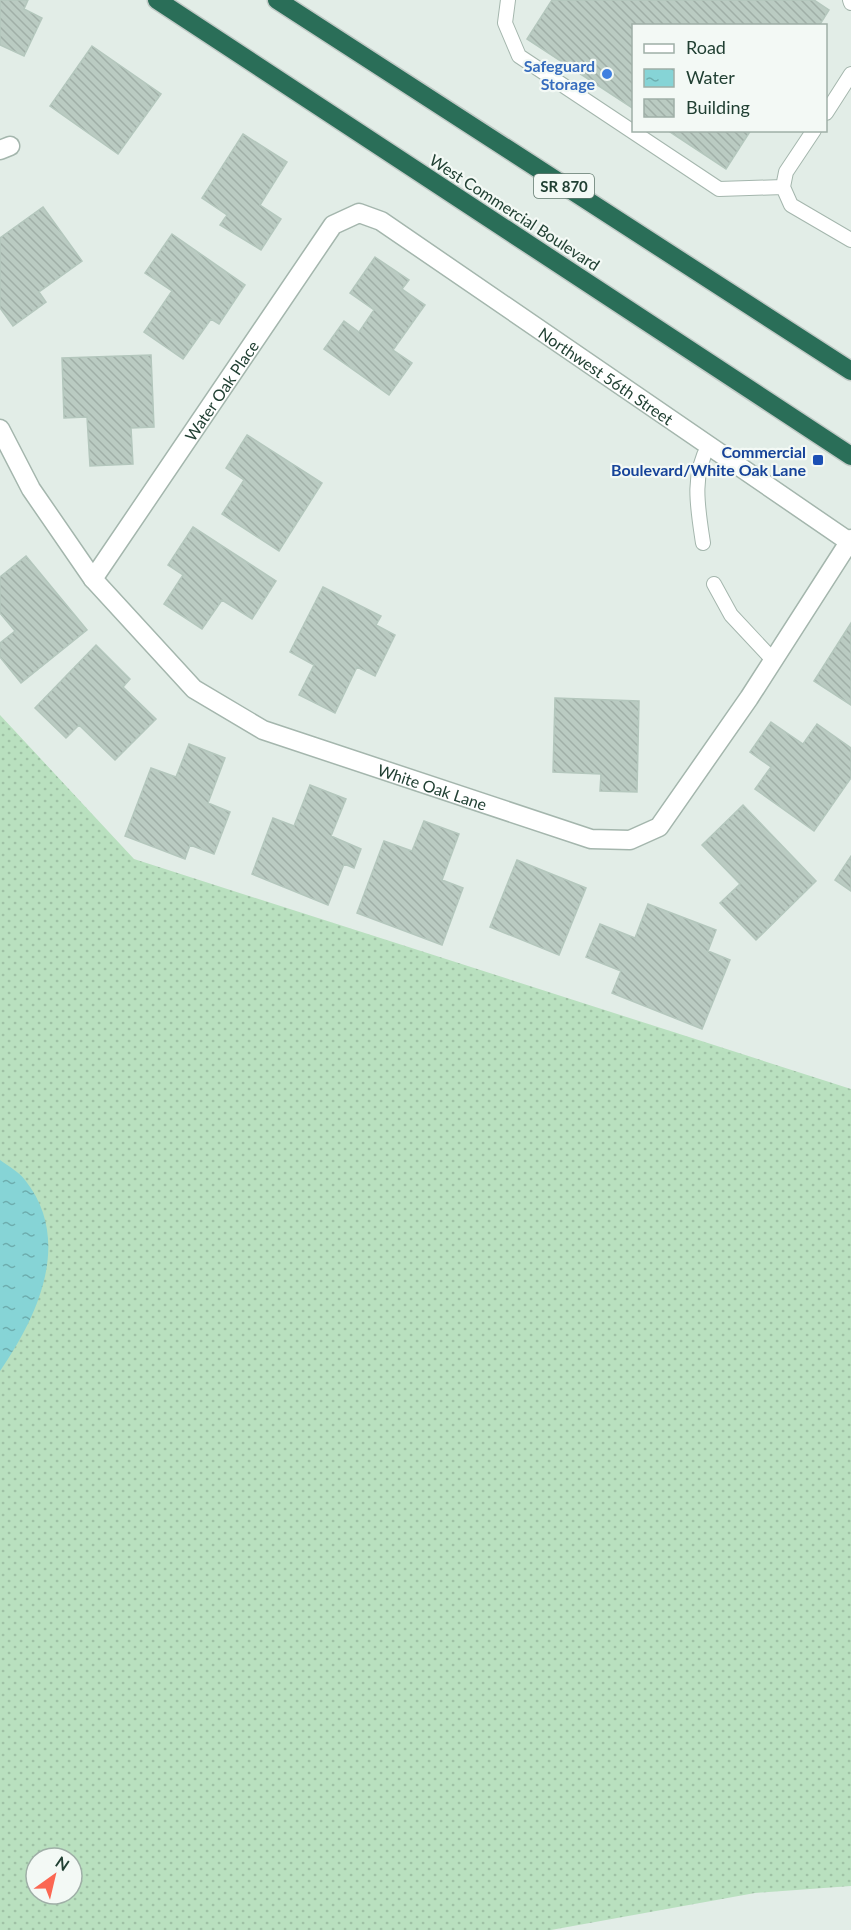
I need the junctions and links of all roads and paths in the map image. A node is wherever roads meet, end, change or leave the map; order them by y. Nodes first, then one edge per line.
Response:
1 (157, 0) edge
2 (508, 0) edge
3 (288, 3) edge
4 (851, 74) edge
5 (827, 110) edge
6 (632, 131) edge
7 (633, 132) edge
8 (813, 132) edge
9 (783, 187) junction
10 (359, 213) joint
11 (851, 240) edge
12 (851, 371) edge
13 (0, 429) edge
14 (710, 445) junction
15 (851, 456) edge
16 (850, 541) edge
17 (703, 543) dead end
18 (93, 579) junction
19 (714, 584) dead end
20 (773, 660) junction

1 - 15 highway, West Commercial Boulevard
2 - 6 lane
3 - 12 highway, SR 870
4 - 5 lane
7 - 9 lane
8 - 9 lane
9 - 11 lane
10 - 14 street, Northwest 56th Street
10 - 18 street, Water Oak Place
13 - 18 street, White Oak Lane
14 - 16 street, Northwest 56th Street
14 - 17 lane
16 - 20 street, White Oak Lane
18 - 20 street, White Oak Lane
19 - 20 lane

